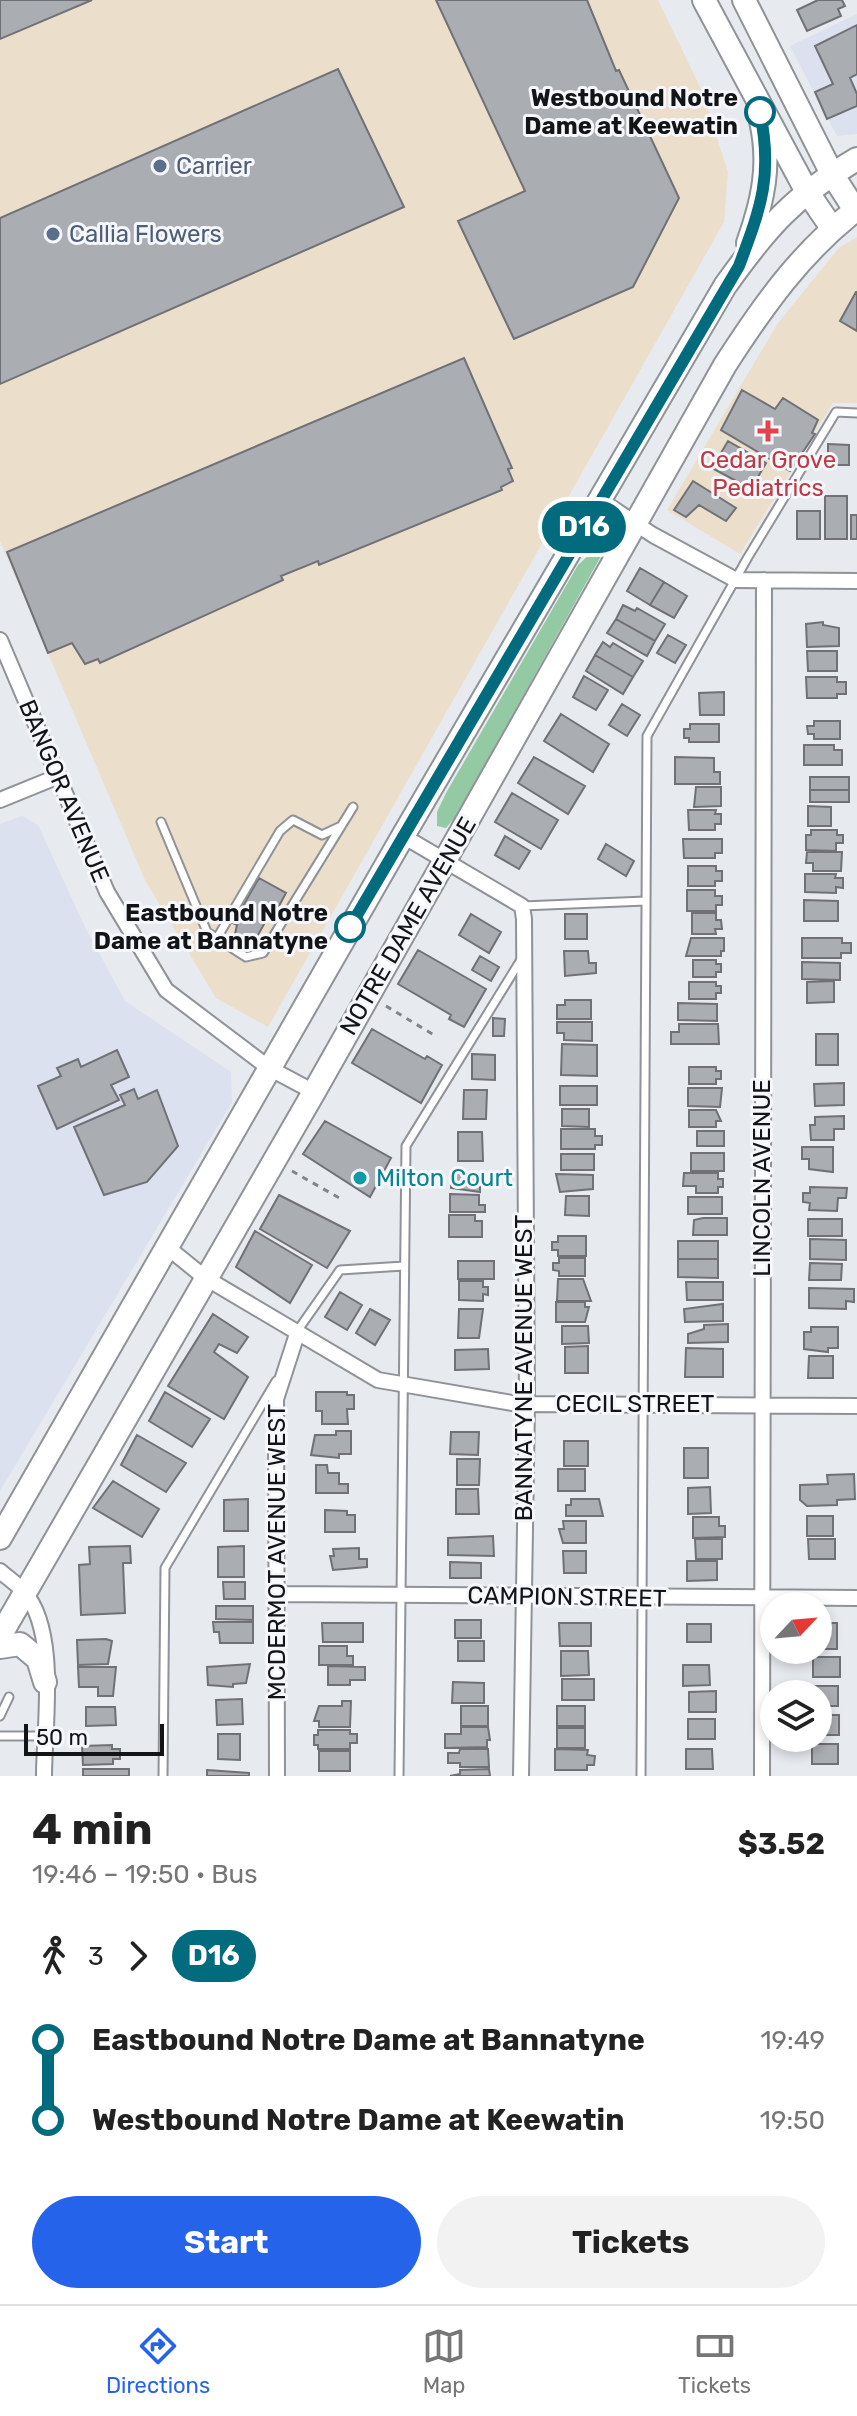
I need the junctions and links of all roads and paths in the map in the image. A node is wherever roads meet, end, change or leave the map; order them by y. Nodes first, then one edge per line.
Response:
1 (704, 0) edge
2 (744, 0) edge
3 (756, 96) junction
4 (857, 159) edge
5 (832, 174) junction
6 (806, 190) junction
7 (856, 210) edge
8 (832, 228) junction
9 (739, 266) junction
10 (857, 413) edge
11 (600, 500) junction
12 (636, 522) junction
13 (736, 580) junction
14 (764, 580) junction
15 (857, 581) edge
16 (0, 640) edge
17 (59, 776) junction
18 (0, 800) edge
19 (353, 807) dead end
20 (161, 822) dead end
21 (341, 827) junction
22 (403, 836) junction
23 (445, 860) junction
24 (646, 901) junction
25 (522, 906) junction
26 (217, 938) junction
27 (523, 956) junction
28 (379, 1002) dead end
29 (434, 1035) dead end
30 (269, 1068) junction
31 (314, 1092) junction
32 (283, 1166) dead end
33 (341, 1199) dead end
34 (167, 1247) junction
35 (404, 1266) junction
36 (204, 1277) junction
37 (298, 1331) junction
38 (284, 1367) junction
39 (403, 1386) junction
40 (527, 1404) junction
41 (644, 1404) junction
42 (762, 1405) junction
43 (857, 1406) edge
44 (0, 1538) edge
45 (0, 1571) edge
46 (762, 1592) edge
47 (25, 1593) junction
48 (276, 1594) junction
49 (401, 1595) junction
50 (522, 1596) junction
51 (641, 1598) junction
52 (832, 1598) edge
53 (857, 1598) edge
54 (760, 1599) edge
55 (0, 1636) edge
56 (0, 1647) edge
57 (762, 1664) edge
58 (45, 1682) junction
59 (9, 1697) dead end
60 (0, 1716) edge
61 (0, 1736) edge
62 (44, 1736) junction
63 (44, 1776) edge
64 (163, 1776) edge
65 (277, 1776) edge
66 (399, 1776) edge
67 (521, 1776) edge
68 (641, 1776) edge
69 (762, 1776) edge

1 - 3 main road
2 - 5 main road, NOTRE DAME AVENUE
3 - 6 main road
3 - 9 main road
4 - 5 main road
5 - 6 main road, NOTRE DAME AVENUE
5 - 7 main road, NOTRE DAME AVENUE
6 - 8 main road
6 - 9 main road, NOTRE DAME AVENUE
7 - 8 main road, NOTRE DAME AVENUE
8 - 12 main road, NOTRE DAME AVENUE
9 - 11 main road, NOTRE DAME AVENUE
10 - 13 lane
11 - 12 street
11 - 22 main road, NOTRE DAME AVENUE
12 - 13 street
12 - 23 main road, NOTRE DAME AVENUE
13 - 14 street
13 - 24 lane
14 - 15 street
14 - 42 street, LINCOLN AVENUE
16 - 17 street, BANGOR AVENUE
17 - 18 street
17 - 30 street, BANGOR AVENUE
19 - 21 lane
20 - 26 lane
21 - 26 lane
21 - 26 lane
22 - 23 street
22 - 30 main road, NOTRE DAME AVENUE
23 - 25 street
23 - 31 main road, NOTRE DAME AVENUE
24 - 25 lane
24 - 41 lane
25 - 27 street, BANNATYNE AVENUE WEST
27 - 35 lane
27 - 40 street, BANNATYNE AVENUE WEST
28 - 29 path
30 - 31 street, BANGOR AVENUE
30 - 34 main road, NOTRE DAME AVENUE
31 - 36 main road, NOTRE DAME AVENUE
32 - 33 path
34 - 36 street, CECIL STREET
34 - 44 main road, NOTRE DAME AVENUE
35 - 37 lane
35 - 39 lane
36 - 37 street, CECIL STREET
36 - 47 main road, NOTRE DAME AVENUE
37 - 38 street, MCDERMOT AVENUE WEST
37 - 39 street, CECIL STREET
38 - 48 street, MCDERMOT AVENUE WEST
38 - 64 lane
39 - 40 street, CECIL STREET
39 - 49 lane
40 - 41 street, CECIL STREET
40 - 50 street, BANNATYNE AVENUE WEST
41 - 42 street, CECIL STREET
41 - 51 lane
42 - 43 street, CECIL STREET
42 - 46 street, LINCOLN AVENUE
45 - 47 street
47 - 55 main road, NOTRE DAME AVENUE
47 - 58 street
48 - 49 street, CAMPION STREET
48 - 65 street, MCDERMOT AVENUE WEST
49 - 50 street, CAMPION STREET
49 - 66 lane
50 - 51 street, CAMPION STREET
50 - 67 street, BANNATYNE AVENUE WEST
51 - 54 street, CAMPION STREET
51 - 68 lane
52 - 53 street, CAMPION STREET
56 - 58 main road
57 - 69 street, LINCOLN AVENUE
58 - 62 street
59 - 60 lane
61 - 62 lane
62 - 63 street

